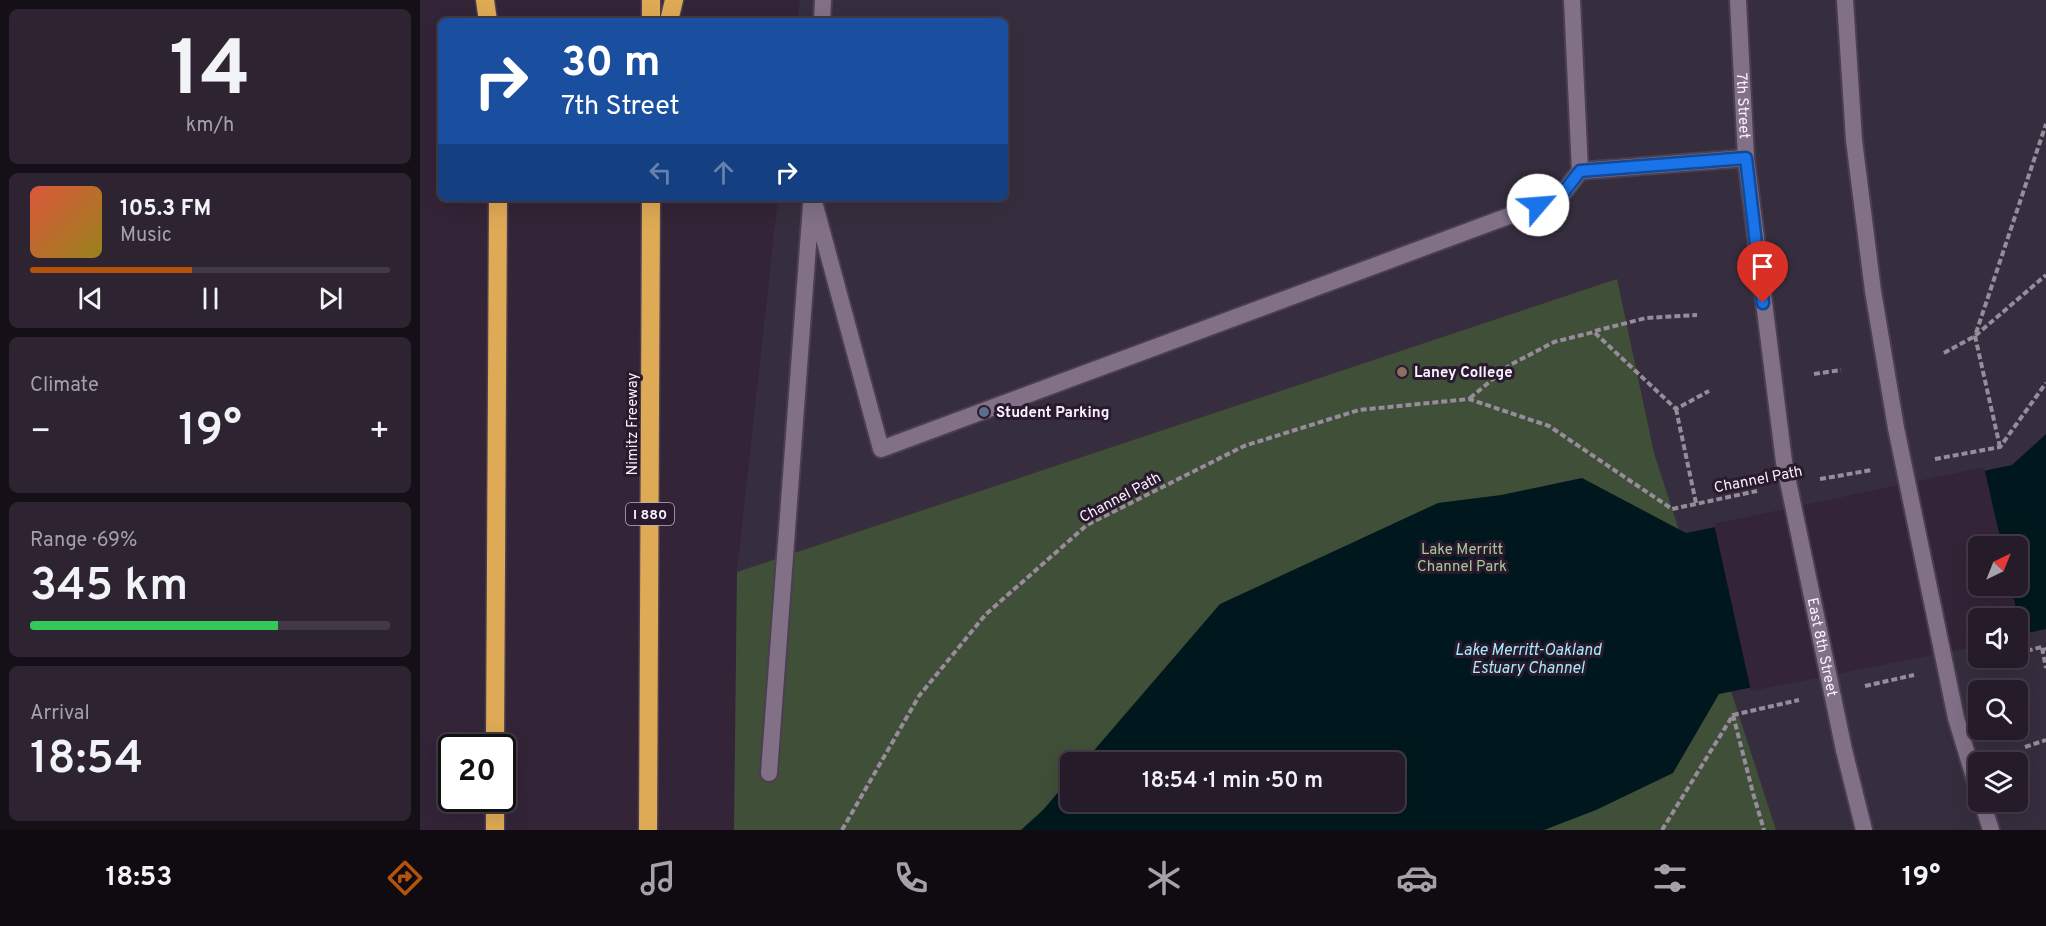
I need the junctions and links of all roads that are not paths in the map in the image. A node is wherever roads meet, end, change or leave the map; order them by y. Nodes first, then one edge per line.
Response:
1 (485, 0) edge
2 (499, 0) edge
3 (651, 0) edge
4 (674, 0) edge
5 (823, 0) edge
6 (1572, 0) edge
7 (1738, 0) edge
8 (1845, 0) edge
9 (488, 18) edge
10 (499, 18) edge
11 (651, 18) edge
12 (670, 18) edge
13 (822, 18) edge
14 (1746, 158) junction
15 (1580, 171) junction
16 (498, 201) edge
17 (651, 201) edge
18 (812, 201) edge
19 (813, 201) edge
20 (1784, 462) joint
21 (495, 734) edge
22 (1968, 757) edge
23 (770, 772) dead end
24 (495, 812) edge
25 (1985, 812) edge
26 (495, 830) edge
27 (648, 830) edge
28 (1864, 830) edge
29 (1991, 830) edge

1 - 9 highway
2 - 10 highway
3 - 11 highway
4 - 12 highway
5 - 13 main road
6 - 15 main road
7 - 14 main road, 7th Street
8 - 22 main road, bridge
14 - 15 main road
14 - 20 main road, 7th Street
15 - 19 main road
16 - 21 highway
17 - 27 highway, Nimitz Freeway / I 880
18 - 23 main road
20 - 28 main road, East 8th Street, bridge
24 - 26 highway
25 - 29 main road

